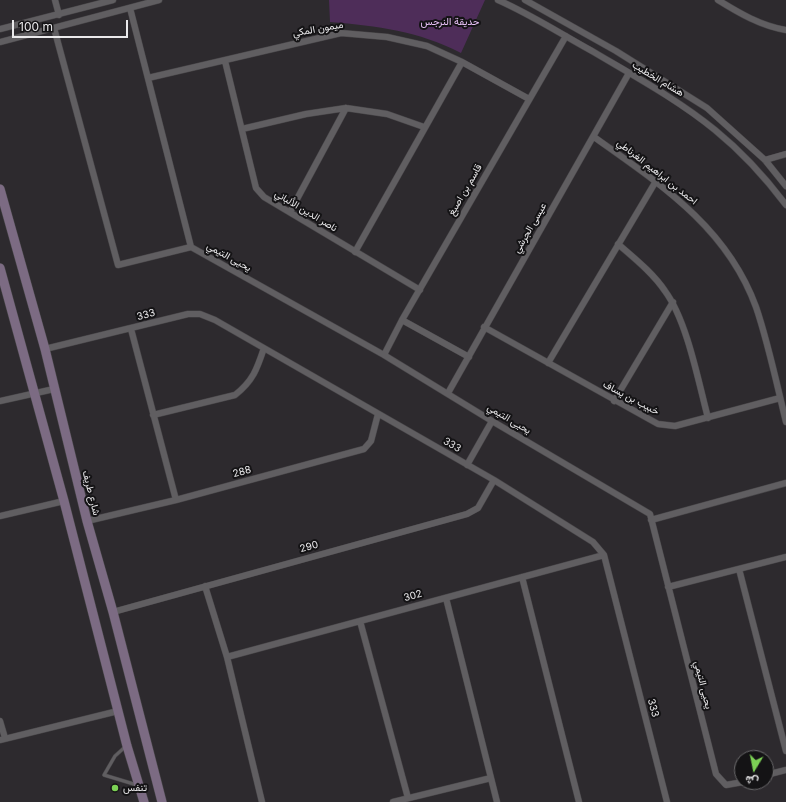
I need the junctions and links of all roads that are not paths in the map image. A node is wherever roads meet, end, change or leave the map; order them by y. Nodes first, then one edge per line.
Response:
1 (55, 0) edge
2 (113, 0) edge
3 (159, 0) edge
4 (498, 0) edge
5 (525, 0) edge
6 (718, 0) edge
7 (130, 8) junction
8 (59, 14) junction
9 (54, 28) junction
10 (0, 29) edge
11 (786, 30) edge
12 (566, 36) junction
13 (0, 42) edge
14 (225, 61) junction
15 (462, 62) junction
16 (629, 73) junction
17 (148, 78) junction
18 (529, 99) junction
19 (346, 108) junction
20 (424, 128) junction
21 (242, 129) junction
22 (594, 137) junction
23 (786, 154) edge
24 (765, 160) junction
25 (656, 181) junction
26 (786, 186) edge
27 (0, 189) edge
28 (786, 205) edge
29 (290, 212) junction
30 (618, 244) junction
31 (191, 247) junction
32 (355, 252) junction
33 (0, 268) edge
34 (420, 290) junction
35 (673, 302) junction
36 (402, 320) junction
37 (484, 327) junction
38 (131, 329) junction
39 (264, 348) junction
40 (45, 349) junction
41 (384, 355) junction
42 (469, 357) junction
43 (548, 363) junction
44 (54, 389) junction
45 (448, 393) junction
46 (33, 394) junction
47 (780, 398) junction
48 (0, 401) edge
49 (614, 401) junction
50 (154, 414) junction
51 (378, 414) junction
52 (708, 418) junction
53 (492, 421) junction
54 (786, 422) edge
55 (467, 464) junction
56 (494, 480) junction
57 (786, 483) edge
58 (176, 500) junction
59 (64, 501) junction
60 (0, 516) edge
61 (651, 520) junction
62 (87, 521) junction
63 (604, 555) junction
64 (786, 557) edge
65 (739, 569) junction
66 (522, 577) junction
67 (205, 586) junction
68 (668, 587) junction
69 (446, 598) junction
70 (113, 612) junction
71 (360, 621) junction
72 (227, 657) junction
73 (118, 712) junction
74 (0, 721) edge
75 (2, 739) edge
76 (127, 746) junction
77 (786, 751) edge
78 (786, 770) edge
79 (774, 773) edge
80 (491, 778) junction
81 (734, 784) edge
82 (140, 786) junction
83 (408, 798) junction
84 (144, 802) edge
85 (162, 802) edge
86 (262, 802) edge
87 (393, 802) edge
88 (497, 802) edge
89 (579, 802) edge
90 (667, 802) edge

1 - 8 street
2 - 8 street
3 - 7 street
4 - 12 street, هشام الخطيب
5 - 24 street, هشام الخطيب
6 - 11 street
7 - 9 street
7 - 17 street
8 - 10 street
9 - 13 street
9 - 31 street, يحيى التيمي
12 - 16 street, هشام الخطيب
12 - 18 street, قاسم بن اصبغ
14 - 15 street, ميمون المكي
14 - 17 street, ميمون المكي
14 - 21 street, ناصر الدين الألباني
15 - 18 street, ميمون المكي
15 - 20 street
16 - 22 street, عيسى الجرشي
16 - 28 street, هشام الخطيب
17 - 31 street
18 - 34 street, قاسم بن اصبغ
19 - 20 street
19 - 21 street
19 - 29 street
20 - 32 street
21 - 29 street, ناصر الدين الألباني
22 - 25 street, احمد بن ابراهيم الغرناطي
22 - 37 street, عيسى الجرشي
23 - 24 street
24 - 26 street, هشام الخطيب
25 - 30 street
25 - 47 street, احمد بن ابراهيم الغرناطي
27 - 40 street, شارع طريف
29 - 32 street, ناصر الدين الألباني
30 - 35 street
30 - 43 street
31 - 41 street, يحيى التيمي
32 - 34 street, ناصر الدين الألباني
33 - 46 street
34 - 36 street, قاسم بن اصبغ
35 - 49 street
35 - 52 street
36 - 41 street, قاسم بن اصبغ
36 - 42 street
37 - 42 street, عيسى الجرشي
37 - 43 street, خبيب بن يساف
38 - 39 street, 333
38 - 40 street, 333
38 - 50 street
39 - 50 street
39 - 51 street, 333
40 - 44 street, شارع طريف
41 - 45 street, يحيى التيمي
42 - 45 street, عيسى الجرشي
43 - 49 street, خبيب بن يساف
44 - 46 street
44 - 62 street, شارع طريف
45 - 53 street, يحيى التيمي
46 - 48 street
46 - 59 street
47 - 52 street, خبيب بن يساف
47 - 54 street, احمد بن ابراهيم الغرناطي
49 - 52 street, خبيب بن يساف
50 - 58 street
51 - 55 street, 333
51 - 58 street, 288
53 - 55 street
53 - 61 street, يحيى التيمي
55 - 56 street, 333
56 - 63 street, 333
56 - 67 street, 290
57 - 61 street
58 - 62 street, 288
59 - 60 street
59 - 73 street
61 - 68 street, يحيى التيمي
62 - 70 street, شارع طريف
63 - 66 street, 302
63 - 90 street, 333
64 - 65 street
65 - 68 street
65 - 77 street
66 - 69 street, 302
66 - 89 street
67 - 70 street, 290
67 - 72 street
68 - 81 street, يحيى التيمي
69 - 71 street, 302
69 - 80 street
70 - 85 street, شارع طريف
71 - 72 street, 302
71 - 83 street
72 - 86 street
73 - 75 street
73 - 76 street
74 - 75 street
76 - 82 street
76 - 82 lane
78 - 79 street
80 - 83 street
80 - 88 street
82 - 84 street
83 - 87 street

